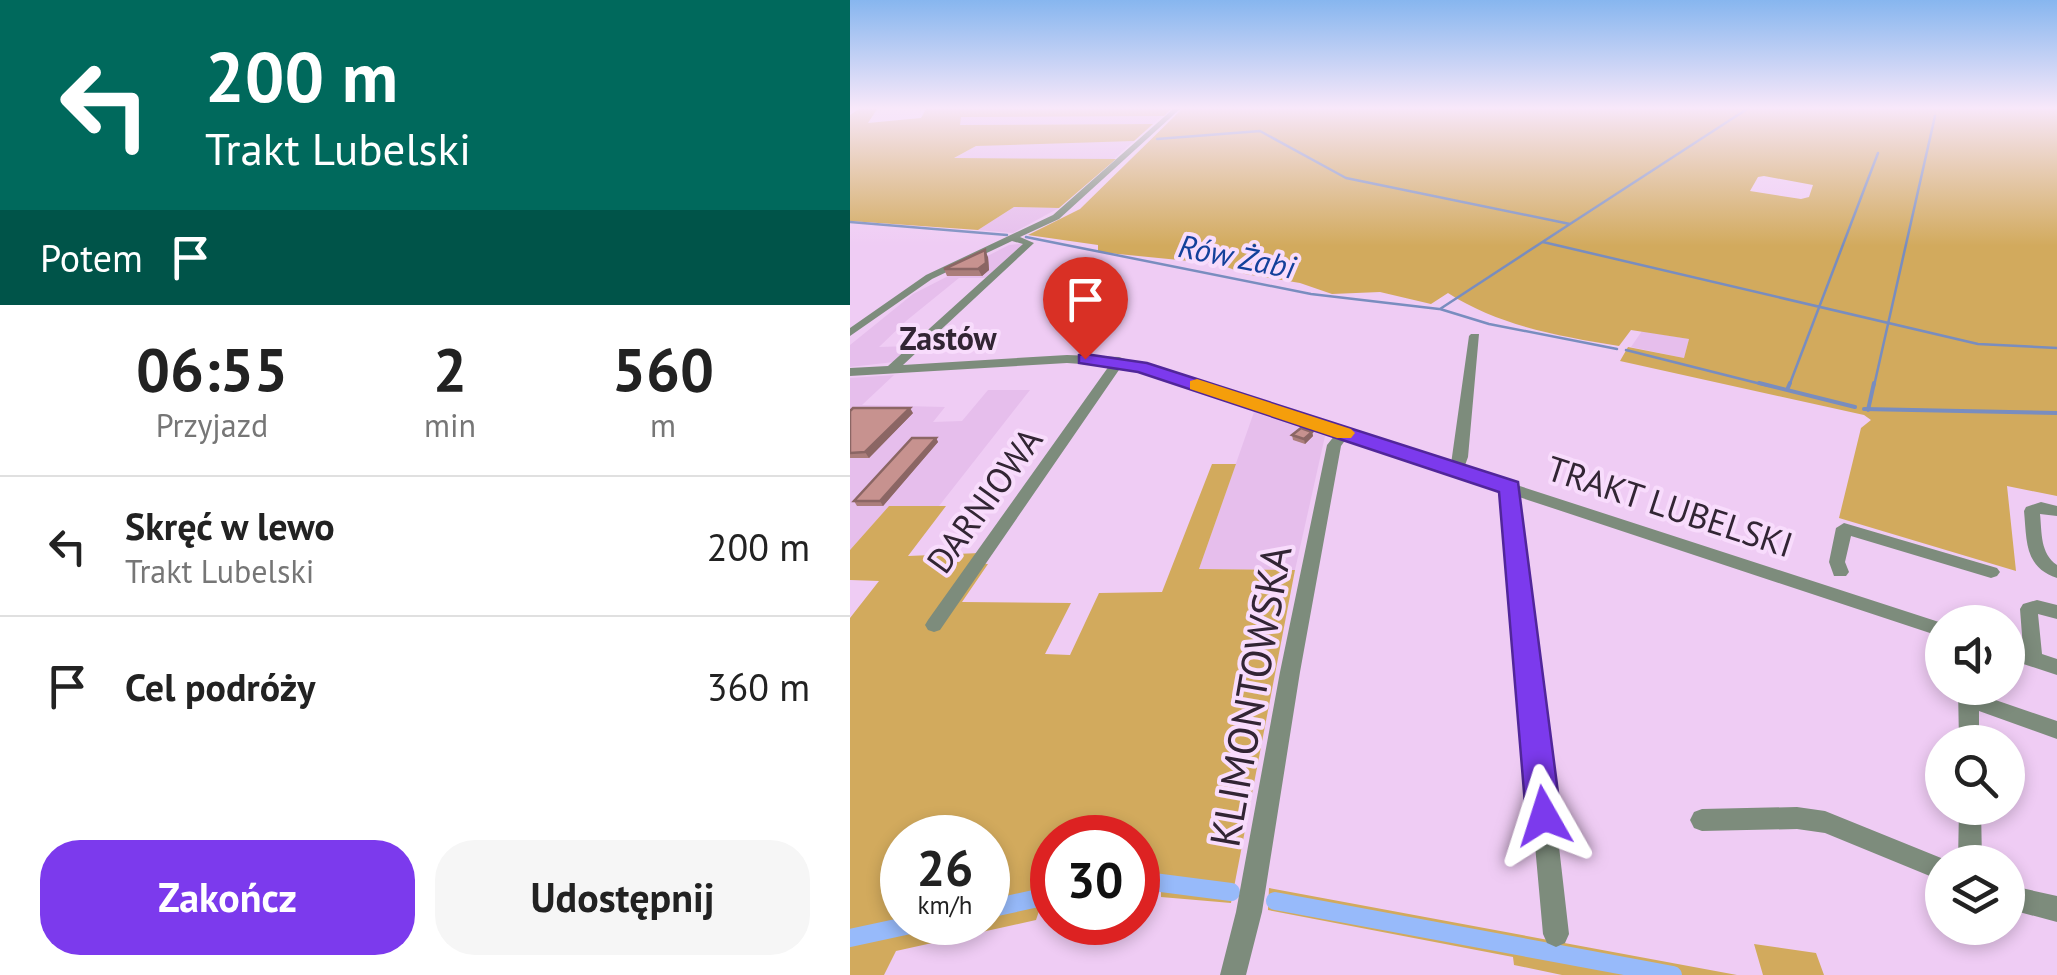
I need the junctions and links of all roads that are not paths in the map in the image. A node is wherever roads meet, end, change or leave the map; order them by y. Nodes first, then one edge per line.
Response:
1 (1128, 154) edge
2 (1012, 238) junction
3 (850, 333) edge
4 (1476, 336) dead end
5 (1118, 362) junction
6 (891, 370) junction
7 (850, 372) edge
8 (1344, 433) junction
9 (1456, 470) junction
10 (1510, 488) junction
11 (2057, 512) edge
12 (1840, 572) dead end
13 (1992, 572) dead end
14 (2057, 572) edge
15 (2057, 612) edge
16 (1925, 624) edge
17 (934, 625) dead end
18 (2025, 657) edge
19 (2033, 660) junction
20 (2057, 668) edge
21 (1997, 705) edge
22 (2057, 730) edge
23 (1702, 820) dead end
24 (1925, 862) edge
25 (2025, 901) edge
26 (2057, 909) edge
27 (1556, 934) dead end
28 (1234, 975) edge

1 - 2 street
2 - 3 street
2 - 6 street
4 - 9 street
5 - 6 street, TRAKT LUBELSKI
5 - 8 street, TRAKT LUBELSKI
5 - 17 street, DARNIOWA
6 - 7 street, TRAKT LUBELSKI
8 - 9 street, TRAKT LUBELSKI
8 - 28 street, KLIMONTOWSKA
9 - 10 street, TRAKT LUBELSKI
10 - 16 street, TRAKT LUBELSKI
10 - 27 street
11 - 14 street
12 - 13 street
15 - 19 street
18 - 19 street
19 - 20 street
21 - 22 street
23 - 24 street
25 - 26 street

